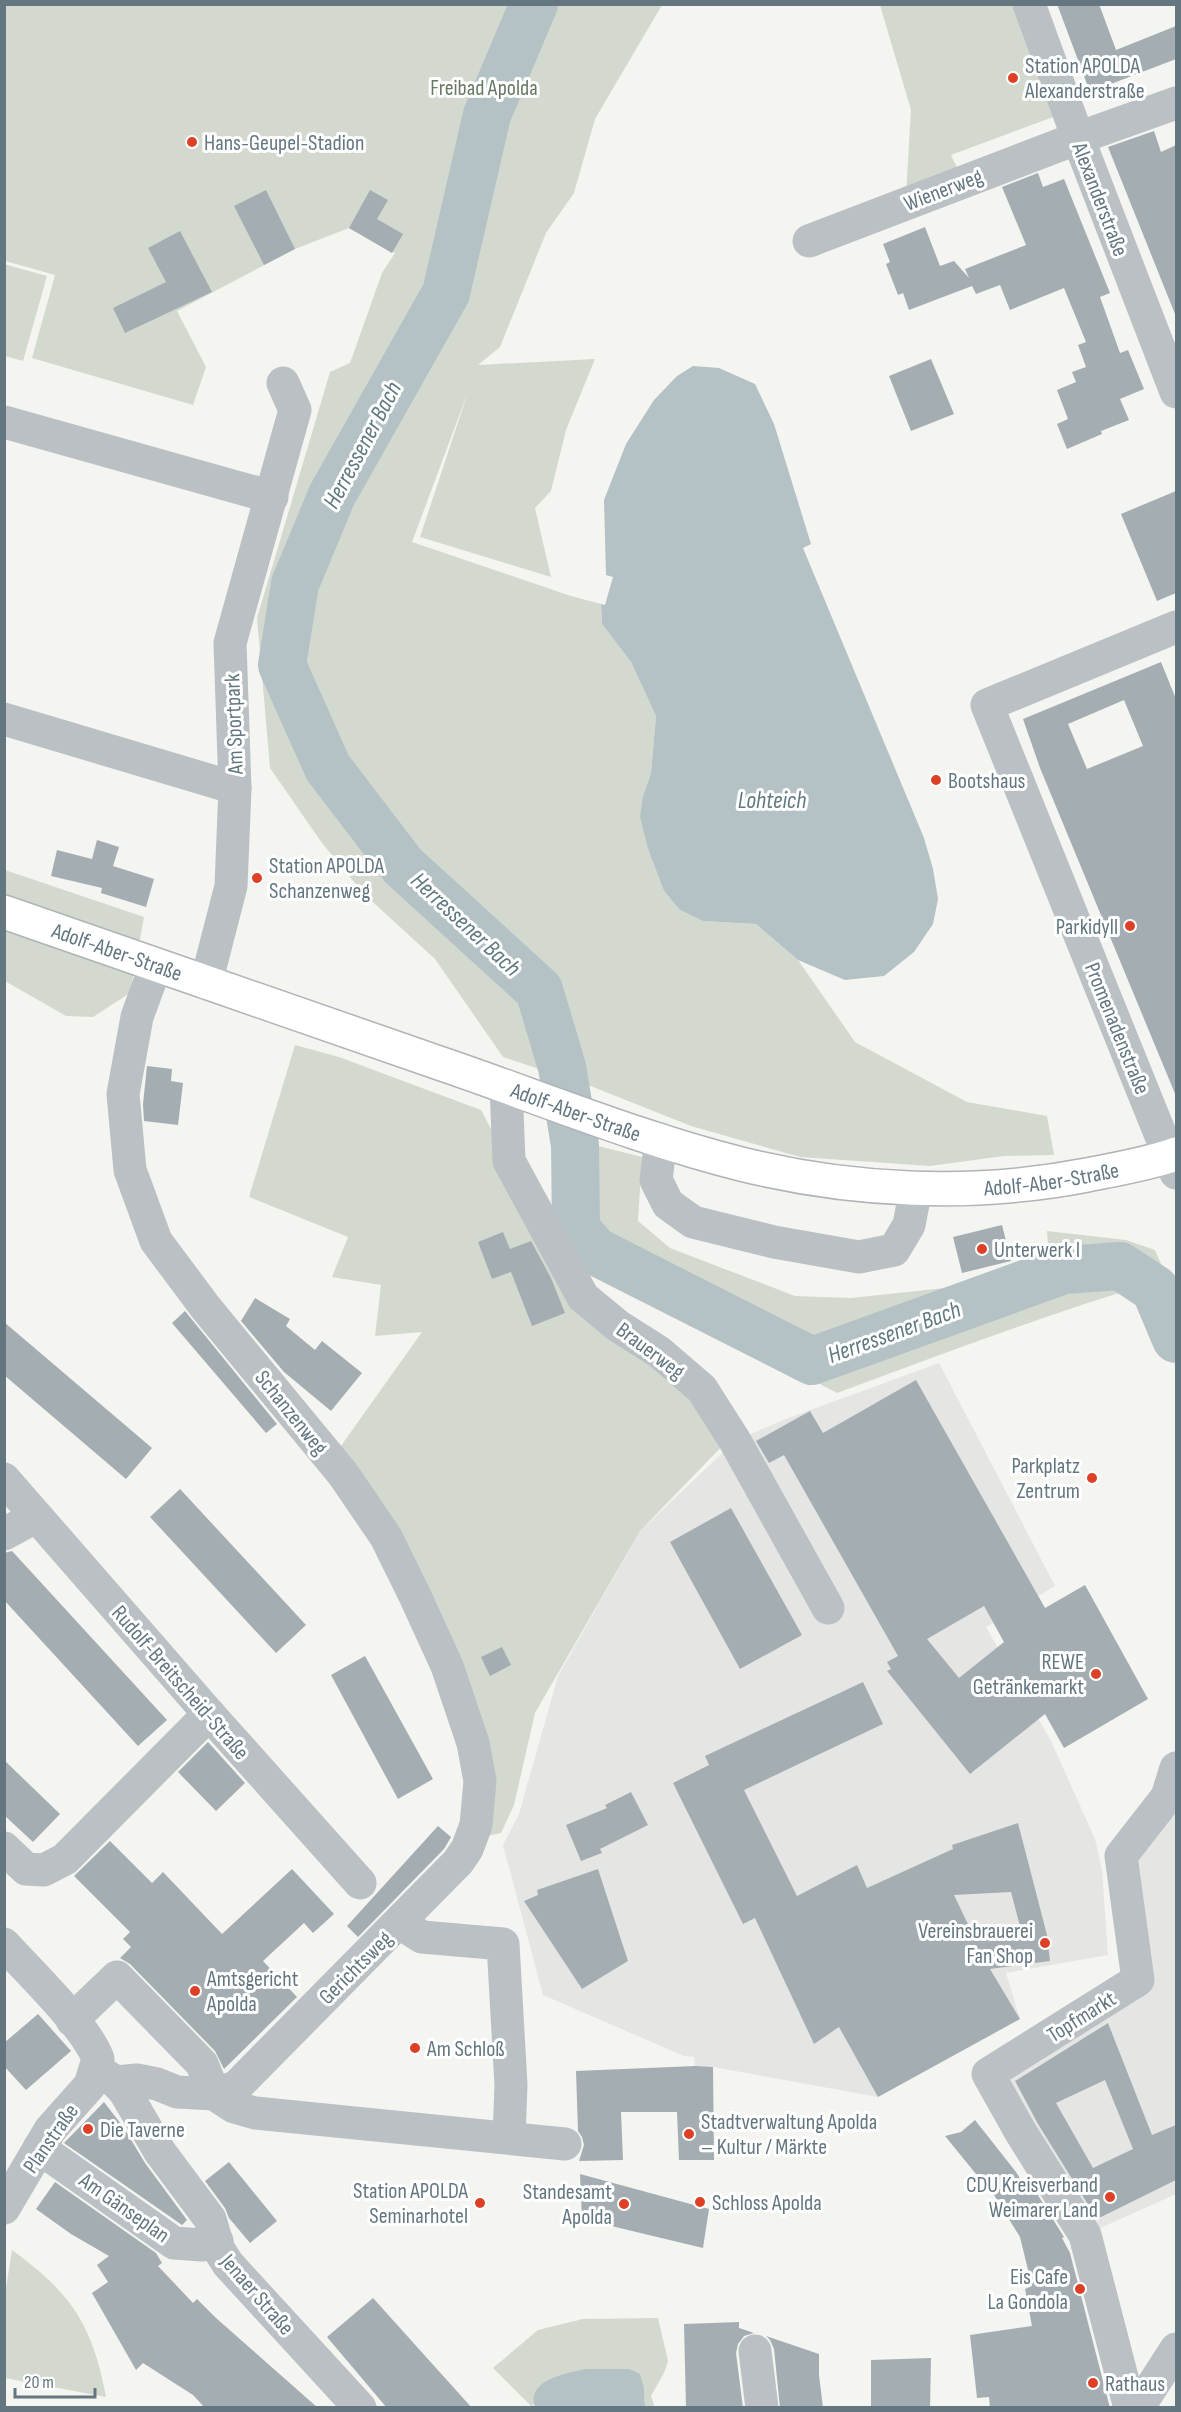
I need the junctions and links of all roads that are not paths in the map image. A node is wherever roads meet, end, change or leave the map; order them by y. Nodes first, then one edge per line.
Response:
1 (1029, 4) edge
2 (1176, 104) edge
3 (1078, 138) junction
4 (808, 241) dead end
5 (283, 383) dead end
6 (1176, 392) edge
7 (4, 422) edge
8 (272, 497) junction
9 (1176, 627) edge
10 (4, 719) edge
11 (235, 788) junction
12 (4, 912) edge
13 (156, 965) junction
14 (206, 983) junction
15 (506, 1086) junction
16 (661, 1139) junction
17 (1174, 1161) edge
18 (916, 1188) junction
19 (4, 1479) edge
20 (36, 1517) junction
21 (4, 1534) edge
22 (828, 1608) dead end
23 (208, 1714) junction
24 (1176, 1768) edge
25 (4, 1848) edge
26 (458, 1862) joint
27 (360, 1883) dead end
28 (400, 1923) junction
29 (4, 1944) edge
30 (72, 2020) junction
31 (115, 2085) junction
32 (214, 2094) junction
33 (509, 2137) junction
34 (565, 2144) dead end
35 (39, 2148) junction
36 (4, 2208) edge
37 (217, 2241) junction
38 (1176, 2349) edge
39 (755, 2351) dead end
40 (360, 2408) edge
41 (762, 2408) edge
42 (1130, 2408) edge
43 (1138, 2408) edge

1 - 3 street, Alexanderstraße
2 - 3 street, Wienerweg
3 - 4 street, Wienerweg
3 - 6 street, Alexanderstraße
5 - 8 street, Am Sportpark
7 - 8 street
8 - 11 street, Am Sportpark
9 - 17 street, Promenadenstraße
10 - 11 street, Am Sportpark
11 - 14 street
12 - 13 main road, Adolf-Aber-Straße
13 - 14 main road, Adolf-Aber-Straße
13 - 26 street, Schanzenweg
14 - 15 main road, Adolf-Aber-Straße
15 - 16 main road, Adolf-Aber-Straße
15 - 22 street, Brauerweg
16 - 18 main road, Adolf-Aber-Straße
16 - 18 street
17 - 18 main road, Adolf-Aber-Straße
19 - 20 street, Rudolf-Breitscheid-Straße
20 - 21 street
20 - 23 street, Rudolf-Breitscheid-Straße
23 - 25 street
23 - 27 street, Rudolf-Breitscheid-Straße
24 - 42 street, Topfmarkt
26 - 28 street, Gerichtsweg
28 - 32 street, Gerichtsweg
28 - 33 street
29 - 30 street, Jenaer Straße
30 - 31 street, Jenaer Straße
30 - 32 street
31 - 32 street, Gerichtsweg
31 - 35 street, Planstraße
31 - 37 street, Jenaer Straße
32 - 33 street
33 - 34 street
35 - 36 street, Planstraße
35 - 37 street, Am Gänseplan
37 - 40 street, Jenaer Straße
38 - 43 street
39 - 41 street

